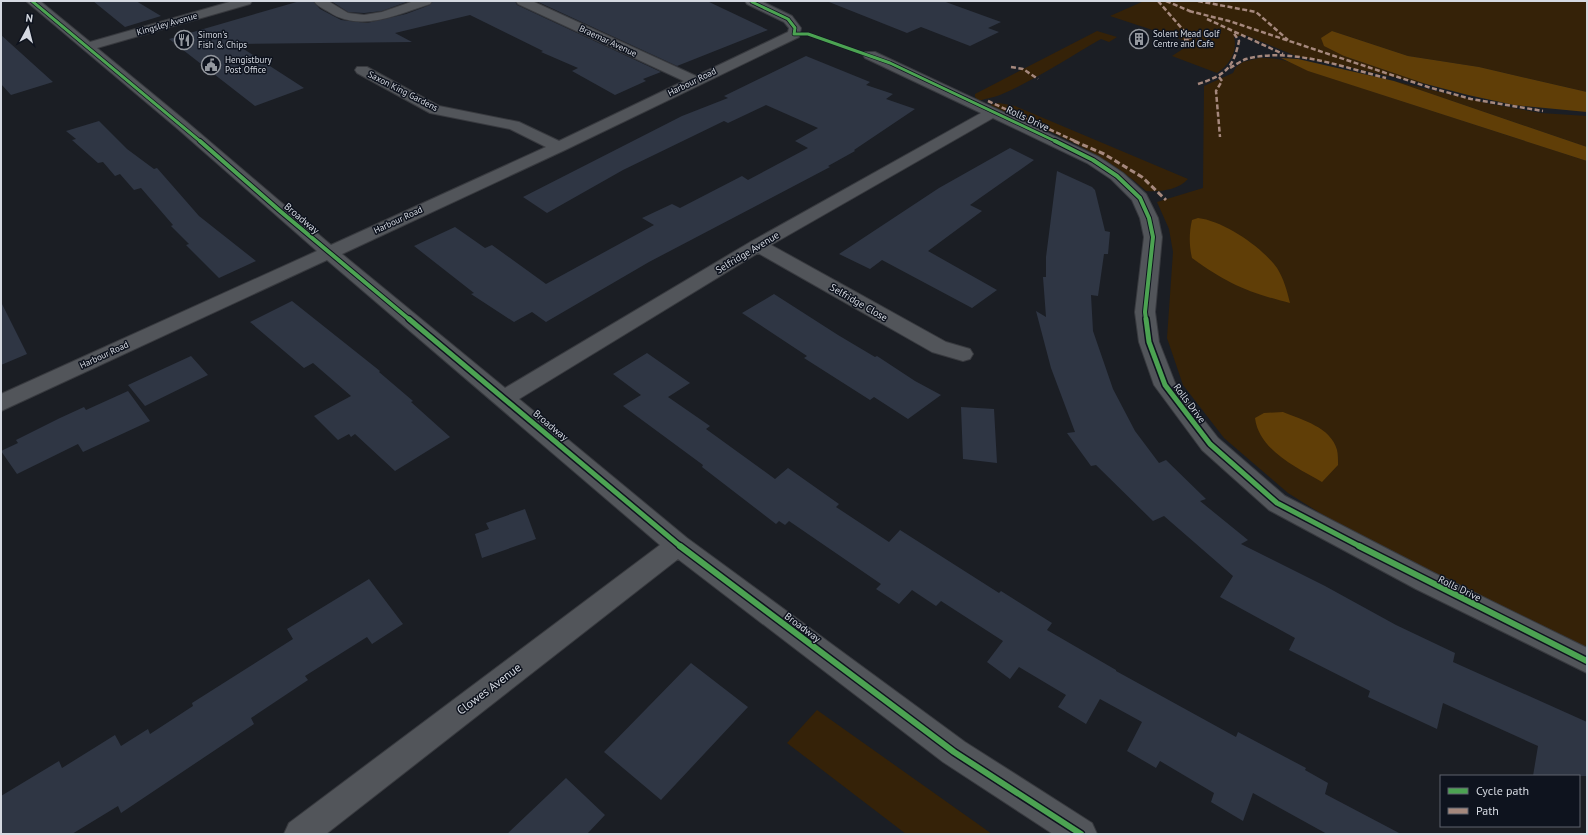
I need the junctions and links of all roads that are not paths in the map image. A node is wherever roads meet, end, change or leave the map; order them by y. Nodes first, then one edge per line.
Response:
1 (32, 1) edge
2 (246, 1) edge
3 (320, 1) edge
4 (426, 1) edge
5 (522, 1) edge
6 (751, 1) edge
7 (88, 47) junction
8 (870, 55) dead end
9 (362, 70) dead end
10 (695, 81) junction
11 (993, 112) junction
12 (559, 147) junction
13 (758, 245) junction
14 (329, 251) junction
15 (963, 354) dead end
16 (504, 398) junction
17 (1, 403) edge
18 (678, 545) junction
19 (1587, 661) edge
20 (300, 834) edge
21 (1081, 834) edge

1 - 7 street, Broadway
2 - 7 street, Kingsley Avenue
3 - 4 street
5 - 10 street, Braemar Avenue
6 - 10 street, Harbour Road
7 - 14 street, Broadway
8 - 11 street, Rolls Drive
9 - 12 street, Saxon King Gardens
10 - 12 street, Harbour Road
11 - 13 street, Selfridge Avenue
11 - 19 street, Rolls Drive
12 - 14 street, Harbour Road
13 - 15 street, Selfridge Close
13 - 16 street, Selfridge Avenue
14 - 16 street, Broadway
14 - 17 street, Harbour Road
16 - 18 street, Broadway
18 - 20 street, Clowes Avenue
18 - 21 street, Broadway

